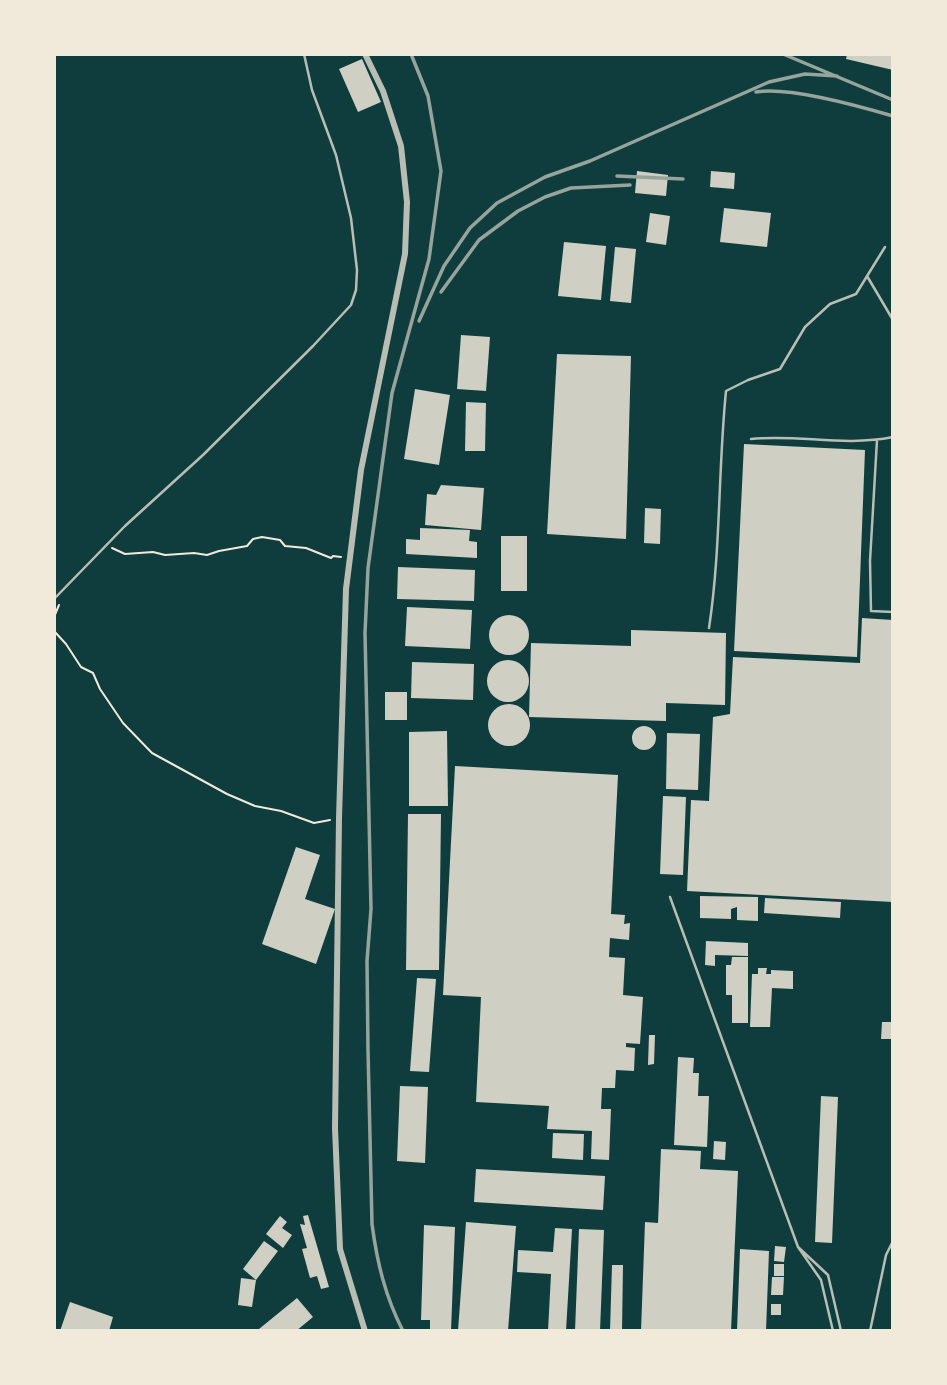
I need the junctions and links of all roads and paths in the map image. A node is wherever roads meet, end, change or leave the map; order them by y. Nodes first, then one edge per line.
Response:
1 (304, 54) edge
2 (365, 54) edge
3 (885, 247) dead end
4 (867, 276) junction
5 (893, 320) edge
6 (893, 437) edge
7 (751, 439) dead end
8 (877, 440) junction
9 (107, 545) junction
10 (349, 558) junction
11 (55, 598) edge
12 (893, 612) edge
13 (709, 628) dead end
14 (54, 631) edge
15 (339, 818) junction
16 (670, 897) dead end
17 (893, 1241) edge
18 (798, 1247) junction
19 (365, 1331) edge
20 (833, 1331) edge
21 (841, 1331) edge
22 (870, 1331) edge

1 - 9 lane
2 - 10 street
3 - 4 lane
4 - 5 lane
4 - 13 lane
6 - 8 lane
7 - 8 lane
8 - 12 lane
9 - 10 path
9 - 11 lane
10 - 15 street
14 - 15 path
15 - 19 street
16 - 18 lane
17 - 22 lane
18 - 20 lane
18 - 21 lane

